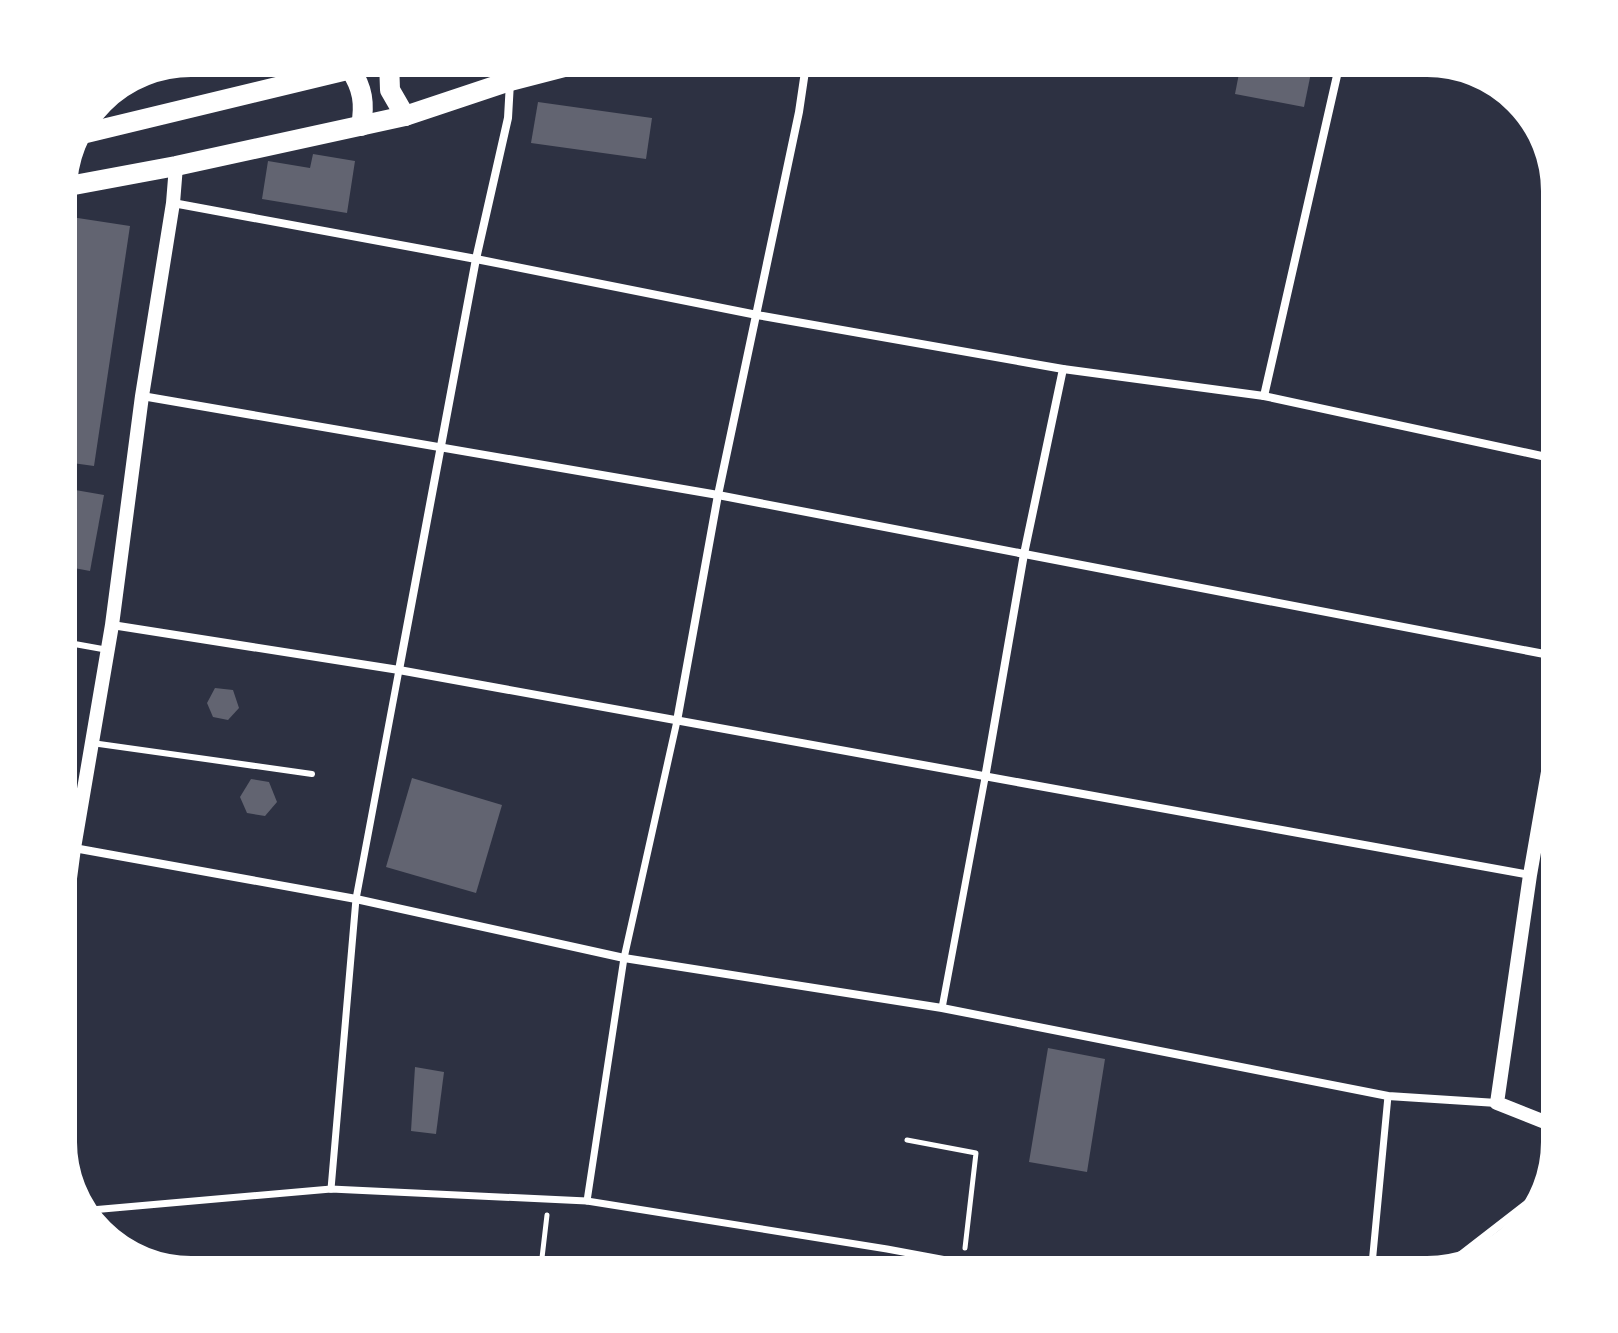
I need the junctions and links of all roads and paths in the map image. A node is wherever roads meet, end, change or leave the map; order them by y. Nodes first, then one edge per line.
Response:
1 (338, 72) edge
2 (352, 72) edge
3 (392, 72) edge
4 (545, 72) edge
5 (805, 72) edge
6 (1338, 72) edge
7 (510, 81) junction
8 (405, 116) junction
9 (361, 126) junction
10 (88, 133) edge
11 (176, 166) junction
12 (72, 185) edge
13 (173, 203) junction
14 (476, 259) junction
15 (757, 315) junction
16 (1063, 369) junction
17 (142, 396) junction
18 (1264, 396) junction
19 (440, 447) junction
20 (1546, 457) edge
21 (718, 495) junction
22 (1024, 554) junction
23 (112, 625) junction
24 (72, 644) edge
25 (108, 650) junction
26 (1546, 654) edge
27 (399, 670) junction
28 (677, 721) junction
29 (92, 743) junction
30 (312, 774) dead end
31 (985, 778) junction
32 (1546, 783) edge
33 (72, 791) edge
34 (84, 794) junction
35 (74, 848) junction
36 (72, 863) edge
37 (1530, 875) junction
38 (356, 899) junction
39 (624, 958) junction
40 (942, 1008) junction
41 (1388, 1096) junction
42 (1497, 1103) junction
43 (1546, 1122) edge
44 (907, 1140) dead end
45 (331, 1189) junction
46 (550, 1198) junction
47 (587, 1201) junction
48 (1529, 1202) edge
49 (94, 1210) edge
50 (1459, 1257) edge
51 (542, 1261) edge
52 (951, 1261) edge
53 (963, 1261) edge
54 (1372, 1261) edge

1 - 10 main road
2 - 9 main road
3 - 8 main road
4 - 7 main road
5 - 15 street
6 - 18 street
7 - 8 main road
7 - 14 street
8 - 9 main road
9 - 11 main road
11 - 12 main road
11 - 13 street
13 - 14 street
13 - 17 street
14 - 15 street
14 - 19 street
15 - 16 street
15 - 21 street
16 - 18 street
16 - 22 street
17 - 19 street
17 - 23 street
18 - 20 street
19 - 21 street
19 - 27 street
21 - 22 street
21 - 28 street
22 - 26 street
22 - 31 street
23 - 25 street
23 - 27 street
24 - 25 lane
25 - 29 street
27 - 28 street
27 - 38 street
28 - 31 street
28 - 39 street
29 - 30 lane
29 - 34 street
31 - 37 street
31 - 40 street
32 - 37 street
33 - 34 street
34 - 35 street
35 - 36 street
35 - 38 street
37 - 42 street
38 - 39 street
38 - 45 street
39 - 40 street
39 - 47 street
40 - 41 street
41 - 42 street
41 - 54 street
42 - 43 street
44 - 53 path
45 - 46 street
45 - 49 street
46 - 47 street
46 - 51 path
47 - 52 street
48 - 50 street

